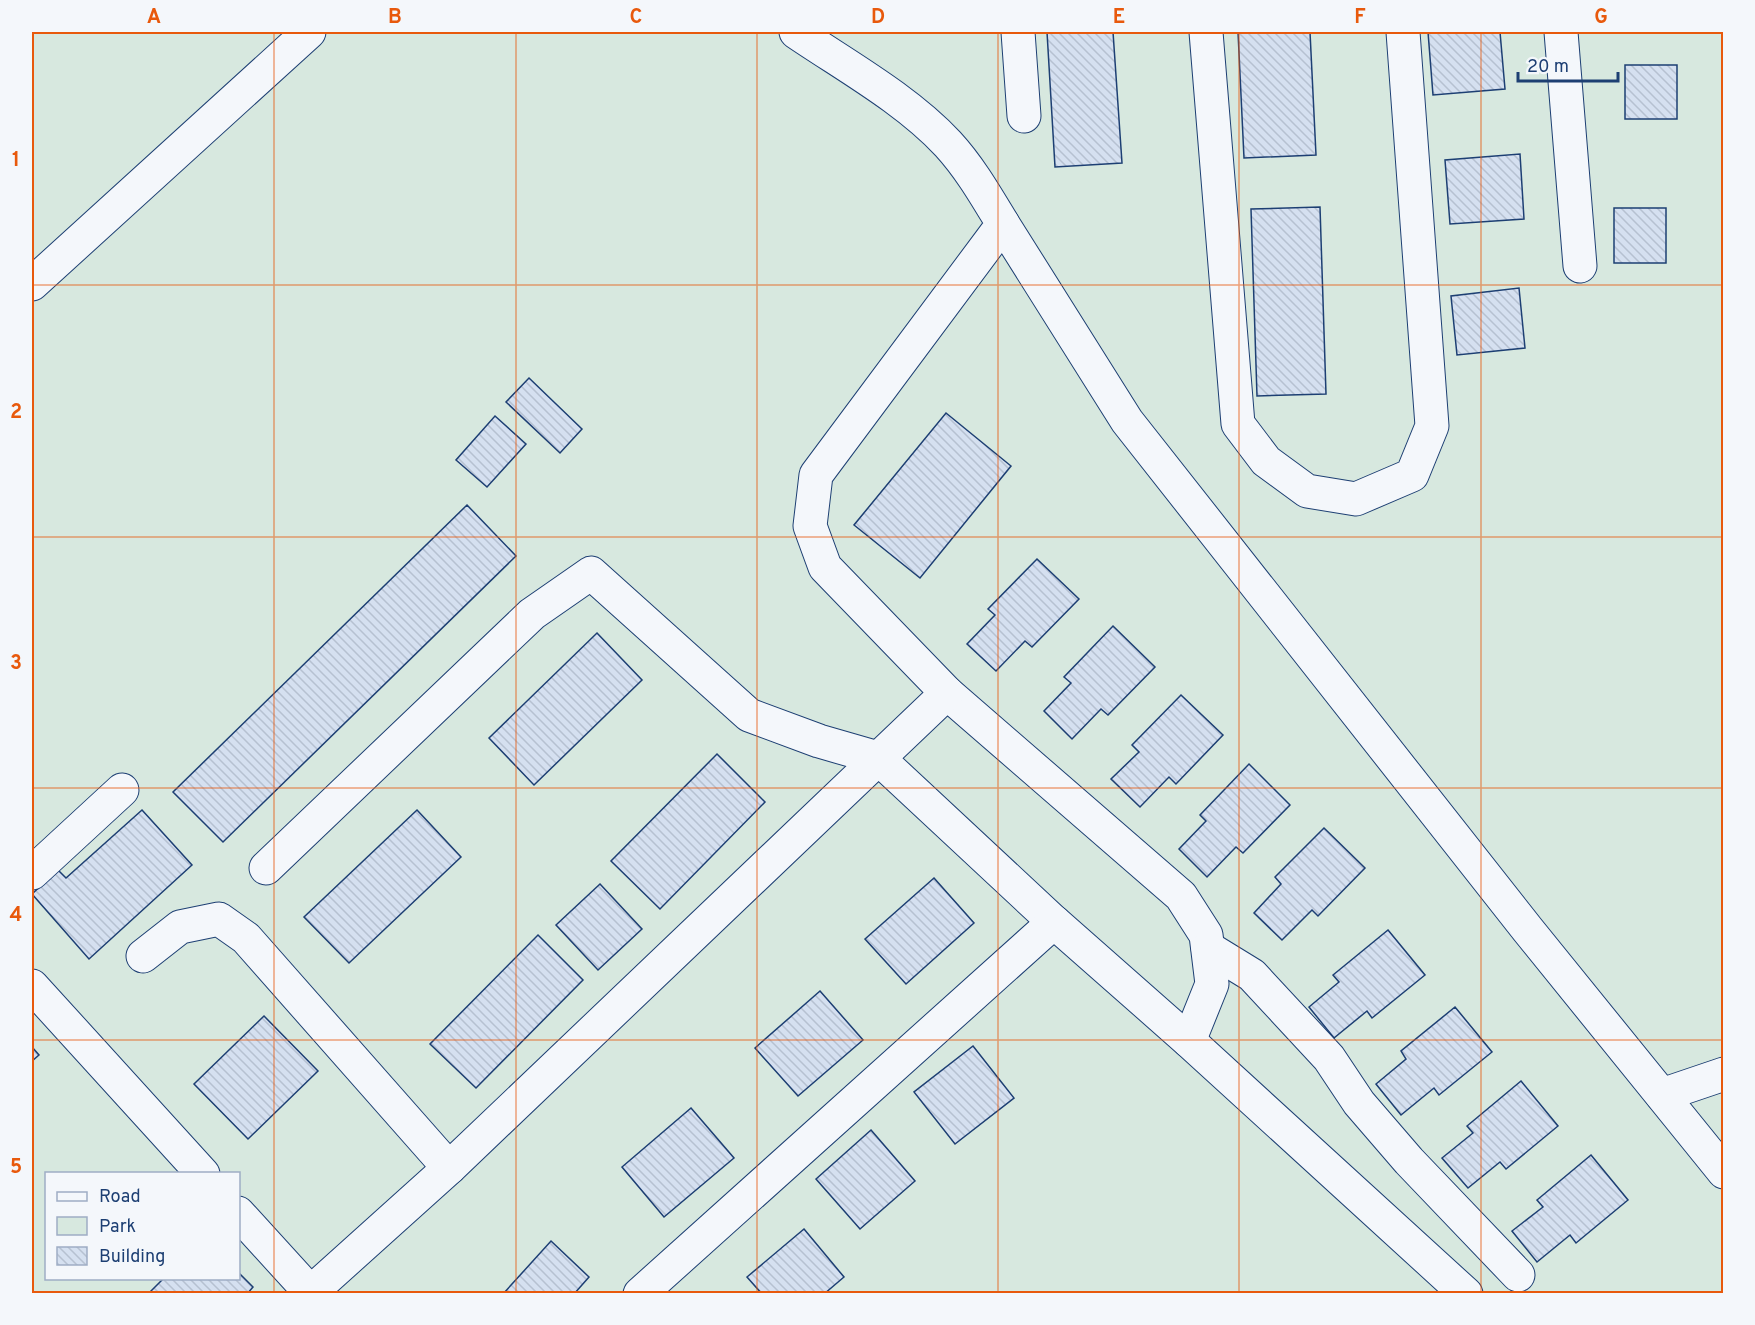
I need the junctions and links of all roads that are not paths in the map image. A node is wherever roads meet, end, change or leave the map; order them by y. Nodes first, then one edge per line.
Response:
1 (309, 32) edge
2 (795, 32) edge
3 (1018, 32) edge
4 (1206, 32) edge
5 (1403, 32) edge
6 (1561, 32) edge
7 (1024, 116) dead end
8 (1004, 224) junction
9 (1580, 266) dead end
10 (32, 284) edge
11 (947, 693) junction
12 (878, 758) junction
13 (122, 790) dead end
14 (266, 868) dead end
15 (32, 873) edge
16 (1054, 922) junction
17 (1208, 948) junction
18 (143, 956) dead end
19 (32, 986) edge
20 (1189, 1041) junction
21 (1724, 1074) edge
22 (1662, 1095) junction
23 (448, 1168) junction
24 (201, 1172) edge
25 (1724, 1172) edge
26 (240, 1215) edge
27 (1518, 1275) dead end
28 (309, 1293) edge
29 (640, 1293) edge
30 (1466, 1293) edge

1 - 10 street
2 - 8 street
3 - 7 street
4 - 5 street
6 - 9 street
8 - 11 street
8 - 22 street
11 - 12 street
11 - 17 street
12 - 14 street
12 - 16 street
12 - 23 street
13 - 15 street
16 - 20 street
16 - 29 street
17 - 20 street
17 - 27 street
18 - 23 street
19 - 24 street
20 - 30 street
21 - 22 street
22 - 25 street
23 - 28 street
26 - 28 street

